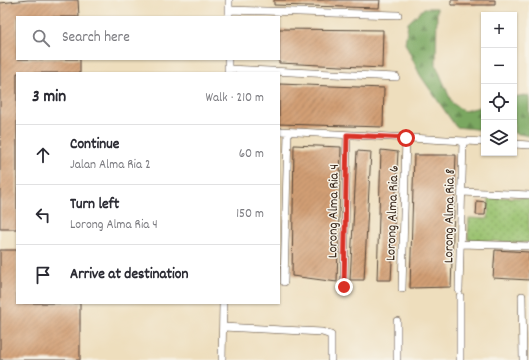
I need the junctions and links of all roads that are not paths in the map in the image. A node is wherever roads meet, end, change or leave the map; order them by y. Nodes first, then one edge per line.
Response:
1 (229, 0) edge
2 (229, 13) edge
3 (398, 15) dead end
4 (228, 60) edge
5 (228, 71) edge
6 (256, 72) edge
7 (280, 73) edge
8 (396, 77) dead end
9 (280, 131) edge
10 (288, 132) junction
11 (347, 135) junction
12 (406, 138) junction
13 (463, 141) junction
14 (481, 142) edge
15 (517, 144) edge
16 (529, 145) edge
17 (462, 192) junction
18 (529, 195) edge
19 (460, 244) junction
20 (529, 246) edge
21 (284, 282) dead end
22 (344, 287) dead end
23 (402, 289) dead end
24 (522, 296) dead end
25 (223, 304) edge
26 (396, 321) dead end
27 (223, 327) junction
28 (222, 360) edge
29 (331, 360) edge
30 (397, 360) edge
31 (460, 360) edge
32 (523, 360) edge

1 - 2 street
2 - 3 street
4 - 5 street
5 - 6 street
7 - 8 street
9 - 10 street
10 - 11 street
10 - 21 street
11 - 12 street
11 - 22 street, Lorong Alma Ria 4
12 - 13 street
12 - 23 street, Lorong Alma Ria 6
13 - 14 street
13 - 17 street, Lorong Alma Ria 8
15 - 16 street
17 - 18 street
17 - 19 street, Lorong Alma Ria 8
19 - 20 street
19 - 31 street, Lorong Alma Ria 8
24 - 32 street
25 - 27 street
26 - 30 street
27 - 28 street
27 - 29 street

